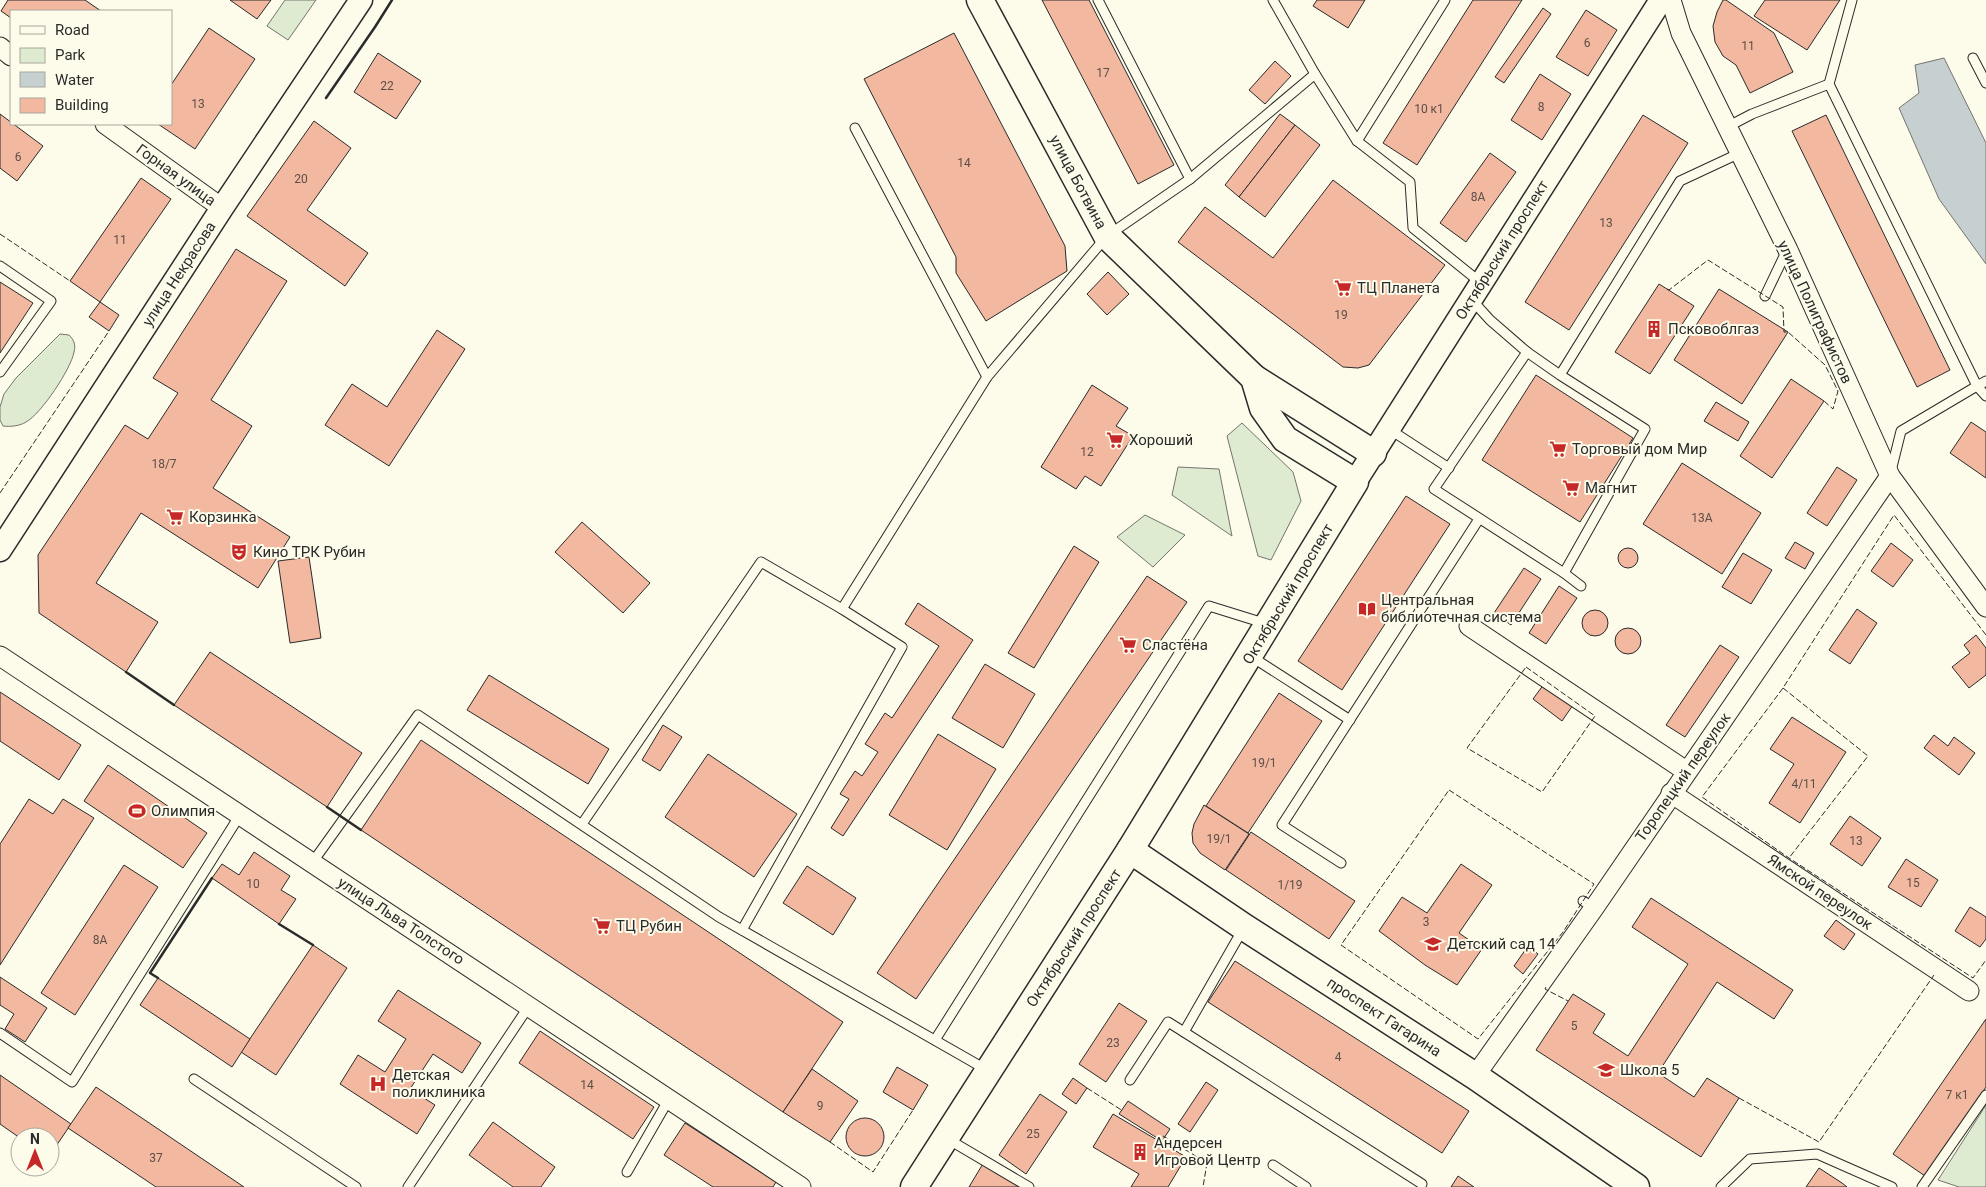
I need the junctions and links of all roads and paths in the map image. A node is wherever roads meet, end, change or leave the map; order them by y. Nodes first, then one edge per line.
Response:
1 (361, 0) edge
2 (980, 0) edge
3 (1098, 0) edge
4 (1445, 0) edge
5 (1661, 0) edge
6 (1671, 0) edge
7 (1852, 0) edge
8 (1277, 3) edge
9 (1973, 58) dead end
10 (1315, 74) junction
11 (1986, 83) edge
12 (1829, 84) junction
13 (106, 125) edge
14 (1728, 127) junction
15 (855, 128) dead end
16 (1357, 141) junction
17 (1740, 153) junction
18 (1190, 179) junction
19 (222, 208) junction
20 (1108, 236) junction
21 (1788, 250) junction
22 (0, 266) edge
23 (1476, 291) junction
24 (1765, 296) dead end
25 (1527, 352) junction
26 (0, 372) edge
27 (1560, 376) junction
28 (987, 377) junction
29 (1254, 378) junction
30 (1986, 381) edge
31 (1977, 386) junction
32 (1986, 396) edge
33 (1388, 429) junction
34 (1373, 453) junction
35 (1449, 468) junction
36 (1890, 476) junction
37 (1355, 482) junction
38 (1479, 519) junction
39 (0, 550) edge
40 (1564, 573) junction
41 (1581, 586) dead end
42 (1986, 608) edge
43 (842, 609) junction
44 (1269, 624) junction
45 (1469, 626) dead end
46 (0, 656) edge
47 (1250, 656) junction
48 (1350, 720) junction
49 (1686, 771) junction
50 (1671, 793) junction
51 (240, 815) junction
52 (582, 824) junction
53 (1130, 850) junction
54 (312, 863) junction
55 (1341, 863) dead end
56 (1244, 927) junction
57 (742, 930) junction
58 (1969, 991) dead end
59 (529, 1006) junction
60 (1184, 1032) junction
61 (0, 1033) edge
62 (935, 1040) junction
63 (989, 1071) junction
64 (1475, 1076) junction
65 (194, 1079) dead end
66 (1130, 1080) dead end
67 (1986, 1095) edge
68 (669, 1099) junction
69 (946, 1138) junction
70 (1273, 1165) dead end
71 (627, 1172) dead end
72 (1422, 1184) dead end
73 (356, 1187) edge
74 (408, 1187) edge
75 (801, 1187) edge
76 (914, 1187) edge
77 (1029, 1187) edge
78 (1306, 1187) edge
79 (1636, 1187) edge
80 (1721, 1187) edge
81 (1892, 1187) edge
82 (1922, 1187) edge

1 - 19 street, улица Некрасова
2 - 20 main road, улица Ботвина
3 - 18 lane
4 - 16 lane
5 - 23 street, Октябрьский проспект
6 - 14 street, улица Полиграфистов
7 - 12 lane
8 - 10 lane
9 - 11 lane
10 - 16 lane
10 - 18 lane
12 - 14 lane
12 - 31 lane
13 - 19 street, Горная улица
14 - 17 street, улица Полиграфистов
15 - 28 lane
16 - 23 lane
17 - 21 street, улица Полиграфистов
17 - 27 lane
18 - 20 lane
19 - 39 street, улица Некрасова
20 - 28 lane
20 - 29 main road, улица Ботвина
21 - 24 lane
21 - 36 street, улица Полиграфистов
22 - 26 lane
23 - 25 lane
23 - 33 street, Октябрьский проспект
25 - 27 lane
25 - 35 lane
27 - 40 lane
28 - 43 lane
29 - 34 main road, улица Ботвина
29 - 37 main road, улица Ботвина
30 - 31 lane
31 - 32 lane
31 - 36 lane
33 - 34 street, Октябрьский проспект
33 - 35 lane
34 - 37 street, Октябрьский проспект
35 - 38 lane
36 - 42 street, улица Полиграфистов
36 - 49 street, Торопецкий переулок
37 - 44 main road, Октябрьский проспект
38 - 40 lane
38 - 48 lane
40 - 41 lane
43 - 52 lane
43 - 57 lane
44 - 47 main road, Октябрьский проспект
44 - 62 lane
45 - 49 street
46 - 51 street, улица Льва Толстого
47 - 48 lane
47 - 53 main road, Октябрьский проспект
48 - 55 lane
49 - 50 street, Торопецкий переулок
50 - 58 street, Ямской переулок
50 - 64 street, Торопецкий переулок
51 - 54 street, улица Льва Толстого
51 - 61 lane
52 - 54 lane
52 - 57 lane
53 - 56 main road, проспект Гагарина
53 - 63 main road, Октябрьский проспект
54 - 59 street, улица Льва Толстого
56 - 60 lane
56 - 64 main road, проспект Гагарина
57 - 62 lane
59 - 68 street, улица Льва Толстого
59 - 74 lane
60 - 66 lane
60 - 72 lane
62 - 63 lane
63 - 69 main road, Октябрьский проспект
64 - 79 main road, проспект Гагарина
65 - 73 lane
67 - 82 lane
68 - 71 lane
68 - 75 street, улица Льва Толстого
69 - 76 main road, Октябрьский проспект
69 - 77 lane
70 - 78 lane
80 - 81 lane

